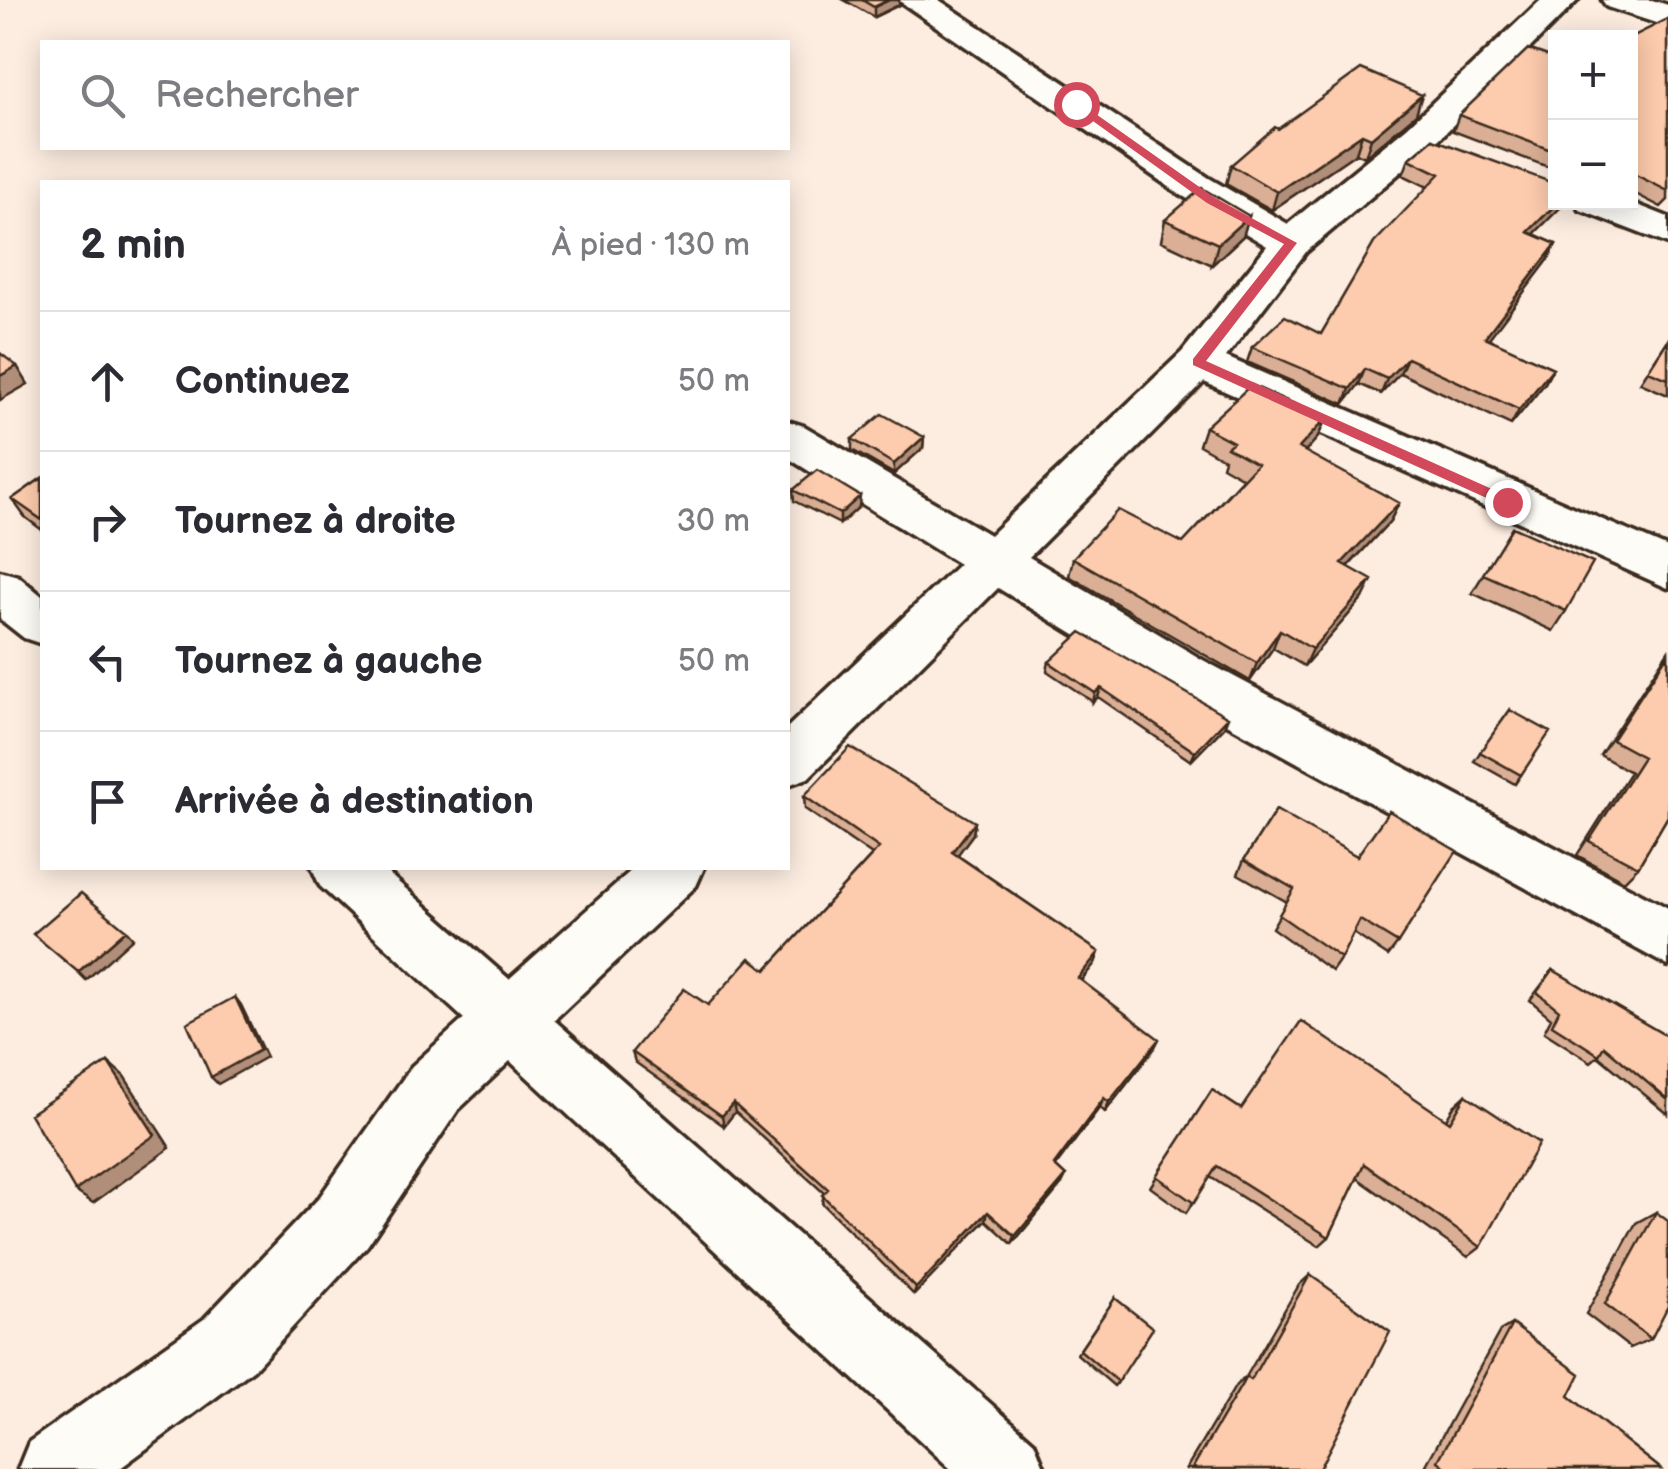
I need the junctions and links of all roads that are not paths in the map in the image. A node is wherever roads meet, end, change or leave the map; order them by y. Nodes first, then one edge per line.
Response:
1 (1561, 0) edge
2 (1619, 0) edge
3 (940, 5) edge
4 (1668, 17) edge
5 (1614, 210) edge
6 (1668, 232) edge
7 (1291, 243) junction
8 (1198, 362) junction
9 (790, 438) edge
10 (996, 561) junction
11 (1668, 569) edge
12 (0, 590) edge
13 (40, 622) edge
14 (790, 760) edge
15 (343, 870) edge
16 (673, 870) edge
17 (1668, 940) edge
18 (512, 1020) junction
19 (56, 1469) edge
20 (1006, 1469) edge

1 - 7 street
2 - 4 street
3 - 7 street
5 - 6 street
7 - 8 street
8 - 10 street
8 - 11 street
9 - 10 street
10 - 14 street
10 - 17 street
12 - 13 street
15 - 18 street
16 - 18 street
18 - 19 street
18 - 20 street

